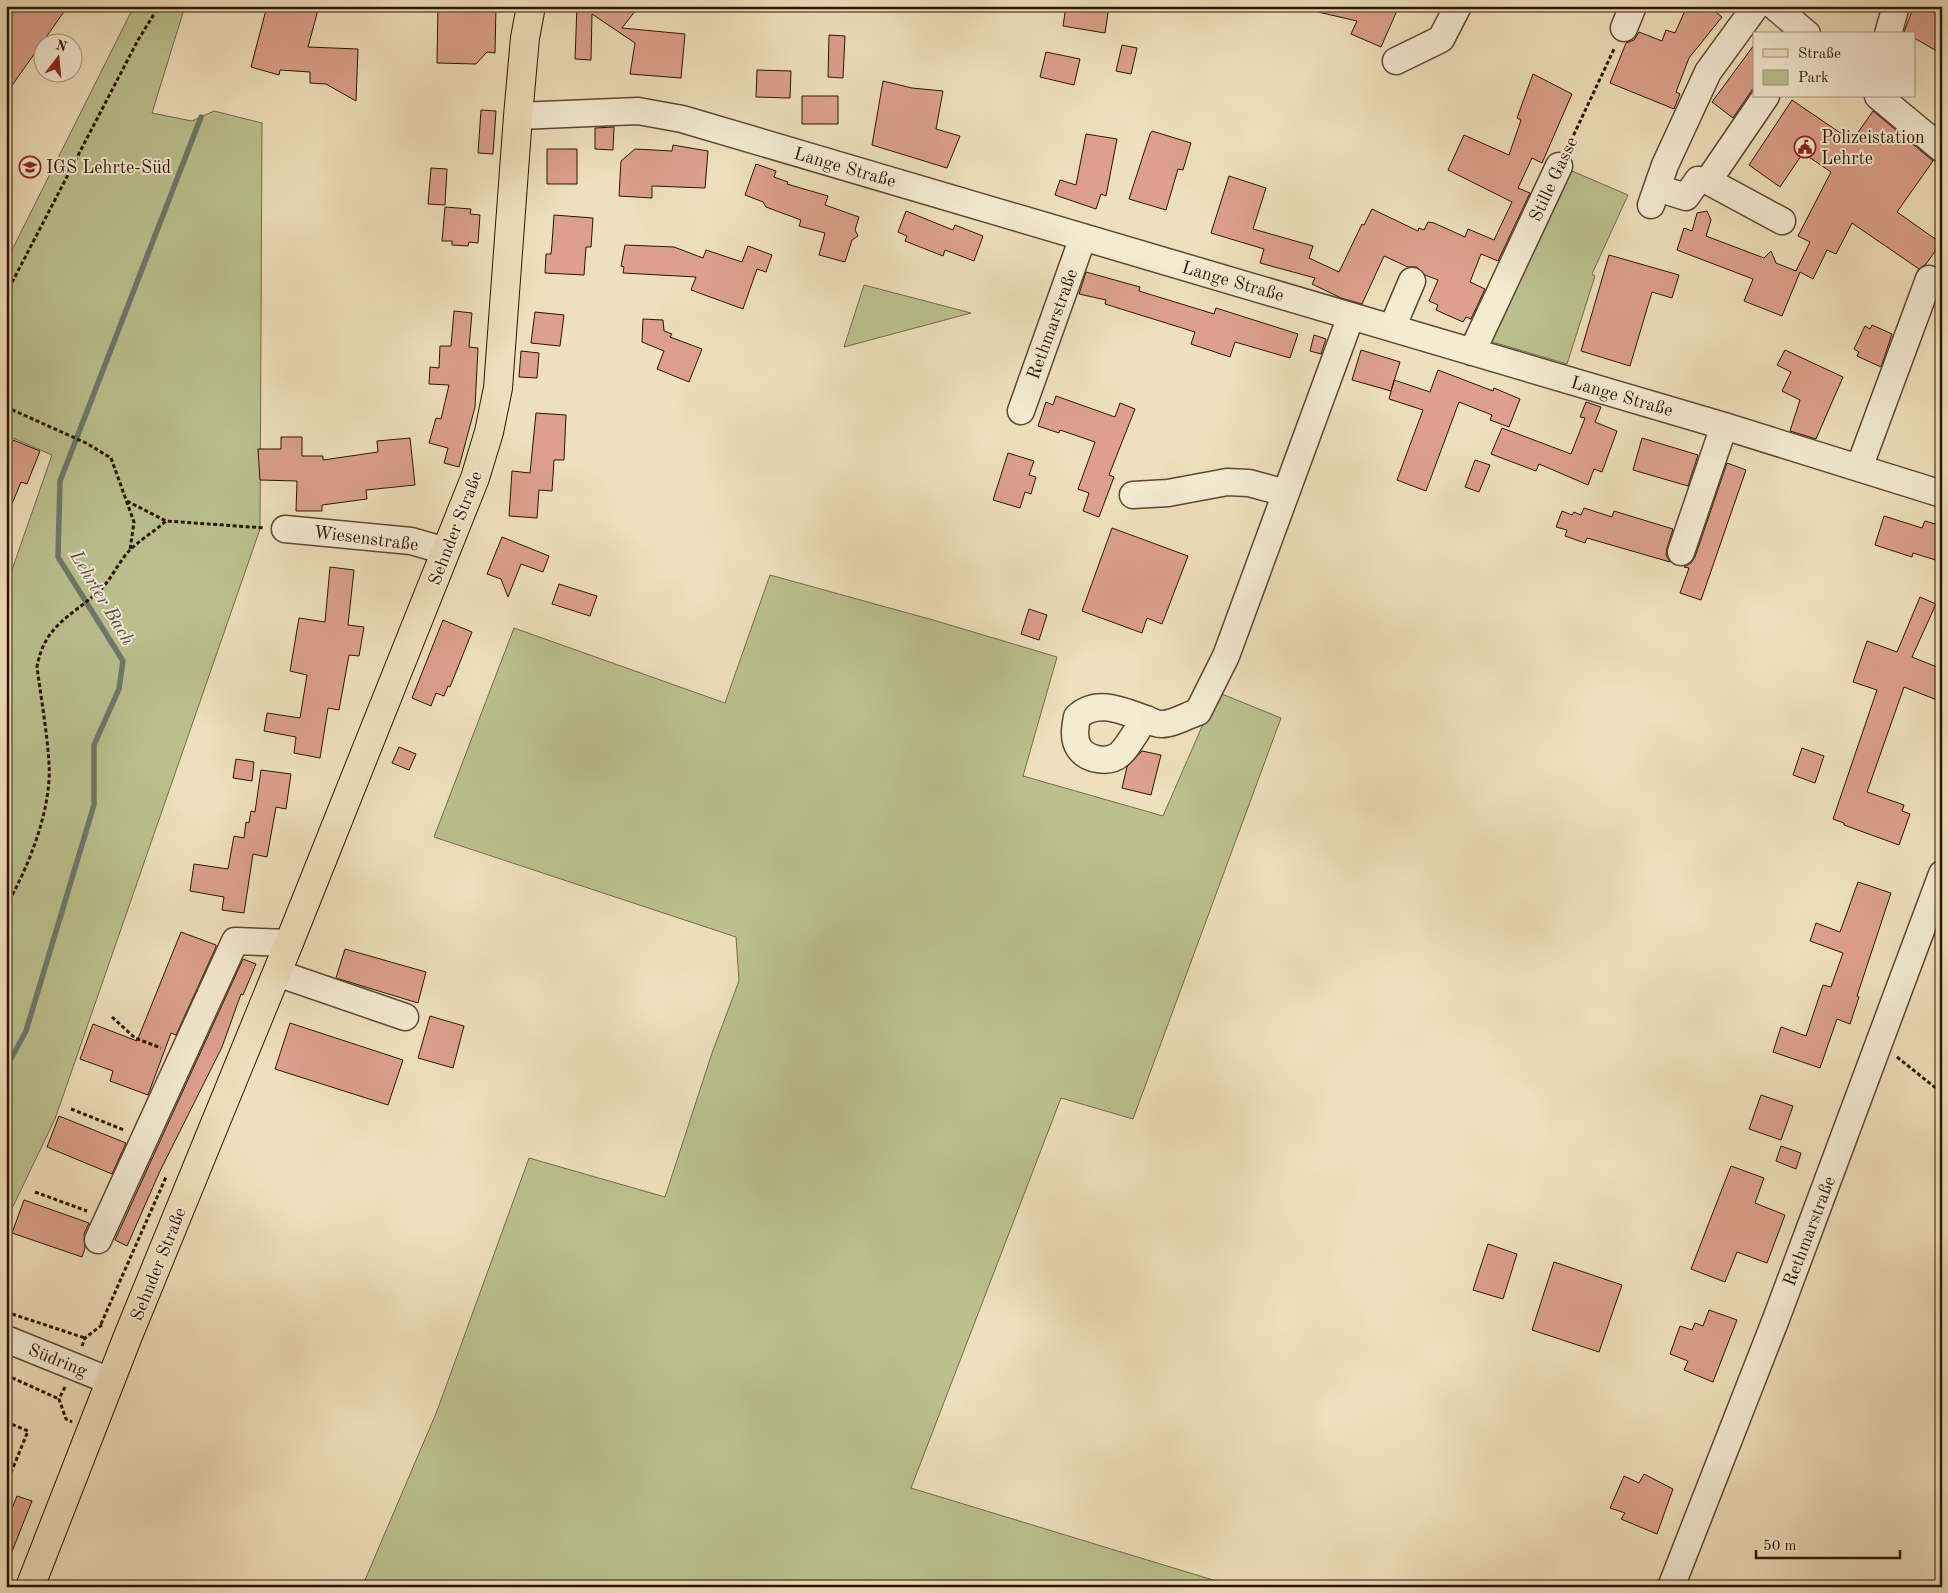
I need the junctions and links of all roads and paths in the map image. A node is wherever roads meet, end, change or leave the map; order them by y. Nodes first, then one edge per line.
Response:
1 (159, 6) edge
2 (531, 6) edge
3 (545, 6) edge
4 (1458, 6) edge
5 (1756, 6) edge
6 (1774, 6) edge
7 (1896, 6) edge
8 (1629, 17) edge
9 (1805, 32) edge
10 (1889, 32) edge
11 (1396, 61) dead end
12 (521, 89) junction
13 (1765, 98) edge
14 (1880, 98) edge
15 (518, 116) junction
16 (1942, 149) edge
17 (1559, 166) joint
18 (1708, 181) junction
19 (1782, 221) dead end
20 (1083, 237) junction
21 (1929, 279) dead end
22 (1412, 281) dead end
23 (6, 294) edge
24 (1352, 316) junction
25 (1392, 328) junction
26 (1472, 352) junction
27 (6, 407) edge
28 (1021, 412) dead end
29 (1724, 426) junction
30 (1859, 468) junction
31 (1286, 493) junction
32 (1133, 494) dead end
33 (1942, 494) edge
34 (126, 500) junction
35 (166, 521) junction
36 (285, 529) joint
37 (130, 550) junction
38 (446, 551) junction
39 (1681, 552) dead end
40 (1145, 719) dead end
41 (1942, 874) edge
42 (6, 906) edge
43 (289, 943) junction
44 (277, 973) junction
45 (112, 1017) dead end
46 (405, 1017) dead end
47 (1879, 1043) junction
48 (182, 1056) junction
49 (1942, 1092) edge
50 (71, 1109) dead end
51 (145, 1138) junction
52 (35, 1192) dead end
53 (103, 1229) joint
54 (6, 1312) edge
55 (85, 1338) dead end
56 (6, 1339) edge
57 (6, 1375) edge
58 (110, 1380) junction
59 (60, 1399) dead end
60 (6, 1422) edge
61 (6, 1485) edge
62 (30, 1587) edge
63 (1671, 1587) edge

1 - 23 path
2 - 12 main road, Sehnder Straße
3 - 12 main road, Sehnder Straße
4 - 11 street
5 - 18 street
6 - 9 street
7 - 10 street
8 - 17 path, Stille Gasse
12 - 15 main road, Sehnder Straße
13 - 18 street
14 - 16 street
15 - 20 street, Lange Straße
15 - 38 main road, Sehnder Straße
17 - 26 street, Stille Gasse
18 - 19 street
20 - 24 street, Lange Straße
20 - 28 street, Rethmarstraße
21 - 30 street
22 - 25 street
24 - 25 street, Lange Straße
24 - 31 street
25 - 26 street, Lange Straße
26 - 29 street, Lange Straße
27 - 34 path
29 - 30 street, Lange Straße
29 - 39 street
30 - 33 street, Lange Straße
31 - 32 street
31 - 40 street
34 - 35 path
34 - 37 path
35 - 36 path
35 - 37 path
36 - 38 street, Wiesenstraße
37 - 42 path
38 - 43 main road, Sehnder Straße
41 - 47 street, Rethmarstraße
43 - 44 main road, Sehnder Straße
43 - 48 street
44 - 46 street
44 - 58 main road, Sehnder Straße
45 - 48 path
47 - 49 path
47 - 63 street, Rethmarstraße
48 - 51 street
50 - 51 path
51 - 53 street
52 - 53 path
54 - 55 path
56 - 58 street, Südring
57 - 59 path
58 - 62 main road, Sehnder Straße
60 - 61 path

